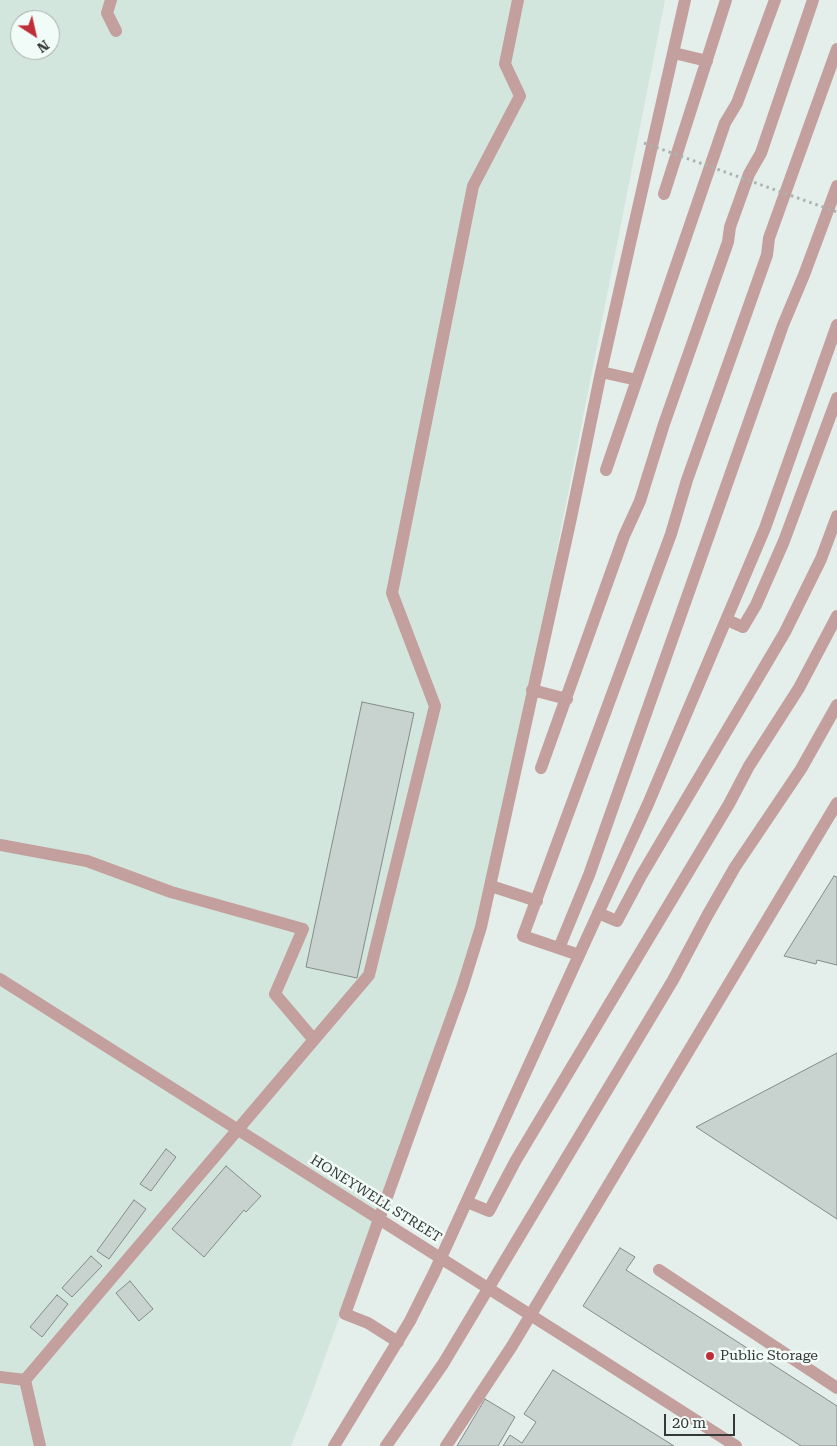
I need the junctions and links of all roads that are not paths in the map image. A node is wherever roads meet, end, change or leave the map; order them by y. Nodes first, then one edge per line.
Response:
1 (111, 0) edge
2 (518, 0) edge
3 (685, 0) edge
4 (726, 0) edge
5 (775, 0) edge
6 (813, 0) edge
7 (116, 31) dead end
8 (837, 49) edge
9 (674, 53) junction
10 (707, 61) junction
11 (837, 186) edge
12 (664, 194) dead end
13 (837, 325) edge
14 (601, 372) junction
15 (637, 380) junction
16 (837, 398) edge
17 (606, 470) dead end
18 (837, 516) edge
19 (837, 616) edge
20 (727, 620) junction
21 (532, 690) junction
22 (567, 699) junction
23 (837, 705) edge
24 (541, 768) dead end
25 (837, 803) edge
26 (0, 845) edge
27 (491, 886) junction
28 (536, 901) junction
29 (598, 913) junction
30 (559, 948) junction
31 (579, 955) junction
32 (0, 979) edge
33 (314, 1040) junction
34 (467, 1202) junction
35 (659, 1270) dead end
36 (398, 1342) junction
37 (0, 1377) edge
38 (25, 1380) junction
39 (837, 1388) edge
40 (40, 1446) edge
41 (334, 1446) edge
42 (386, 1446) edge
43 (446, 1446) edge
44 (736, 1446) edge

1 - 7 street
2 - 33 street
3 - 9 street
4 - 10 street
5 - 15 street
6 - 22 street
8 - 28 street
9 - 10 street
9 - 14 street
10 - 12 street
11 - 30 street
13 - 20 street
14 - 15 street
14 - 21 street
15 - 17 street
16 - 20 street
18 - 29 street
19 - 34 street
20 - 29 street
21 - 22 street
21 - 27 street
22 - 24 street
23 - 42 street
25 - 43 street
26 - 33 street
27 - 28 street
27 - 36 street
28 - 30 street
29 - 31 street
30 - 31 street
31 - 34 street
32 - 44 street, HONEYWELL STREET, bridge
33 - 38 street
34 - 36 street
35 - 39 street
36 - 41 street
37 - 38 street
38 - 40 street

